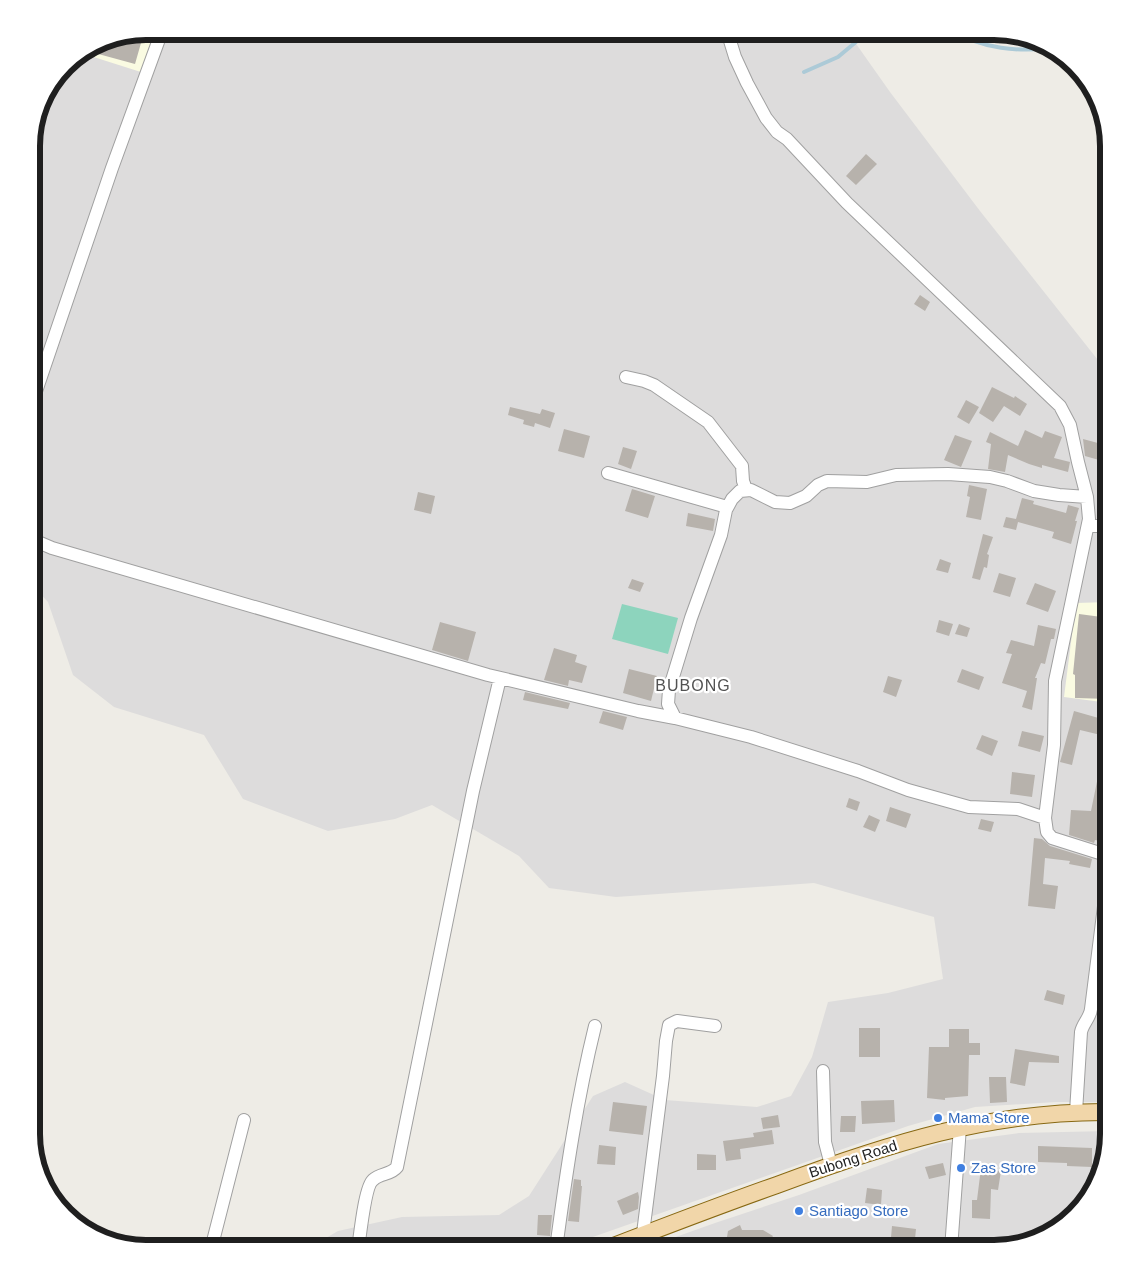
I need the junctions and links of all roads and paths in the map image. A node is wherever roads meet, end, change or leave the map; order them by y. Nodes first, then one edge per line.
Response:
1 (159, 40) edge
2 (730, 40) edge
3 (626, 378) dead end
4 (40, 382) edge
5 (608, 474) dead end
6 (746, 489) junction
7 (1087, 497) junction
8 (727, 507) junction
9 (1088, 526) junction
10 (1100, 526) edge
11 (40, 543) edge
12 (500, 678) junction
13 (675, 718) junction
14 (1044, 818) junction
15 (1100, 853) edge
16 (1100, 940) edge
17 (595, 1026) dead end
18 (715, 1026) dead end
19 (823, 1070) dead end
20 (1076, 1112) junction
21 (1100, 1112) edge
22 (244, 1120) dead end
23 (960, 1127) junction
24 (832, 1165) junction
25 (213, 1240) edge
26 (359, 1240) edge
27 (557, 1240) edge
28 (642, 1240) edge
29 (647, 1240) edge
30 (952, 1240) edge

1 - 4 street
2 - 7 street
3 - 6 street
5 - 8 street
6 - 7 street
6 - 8 street
7 - 9 street
8 - 13 street
9 - 10 street
9 - 14 street
11 - 12 street
12 - 13 street
12 - 26 street
13 - 14 street
14 - 15 street
16 - 20 street
17 - 27 street
18 - 28 street
19 - 24 street
20 - 21 main road, Bubong Road
20 - 23 main road, Bubong Road
22 - 25 street
23 - 24 main road, Bubong Road
23 - 30 street
24 - 29 main road, Bubong Road

